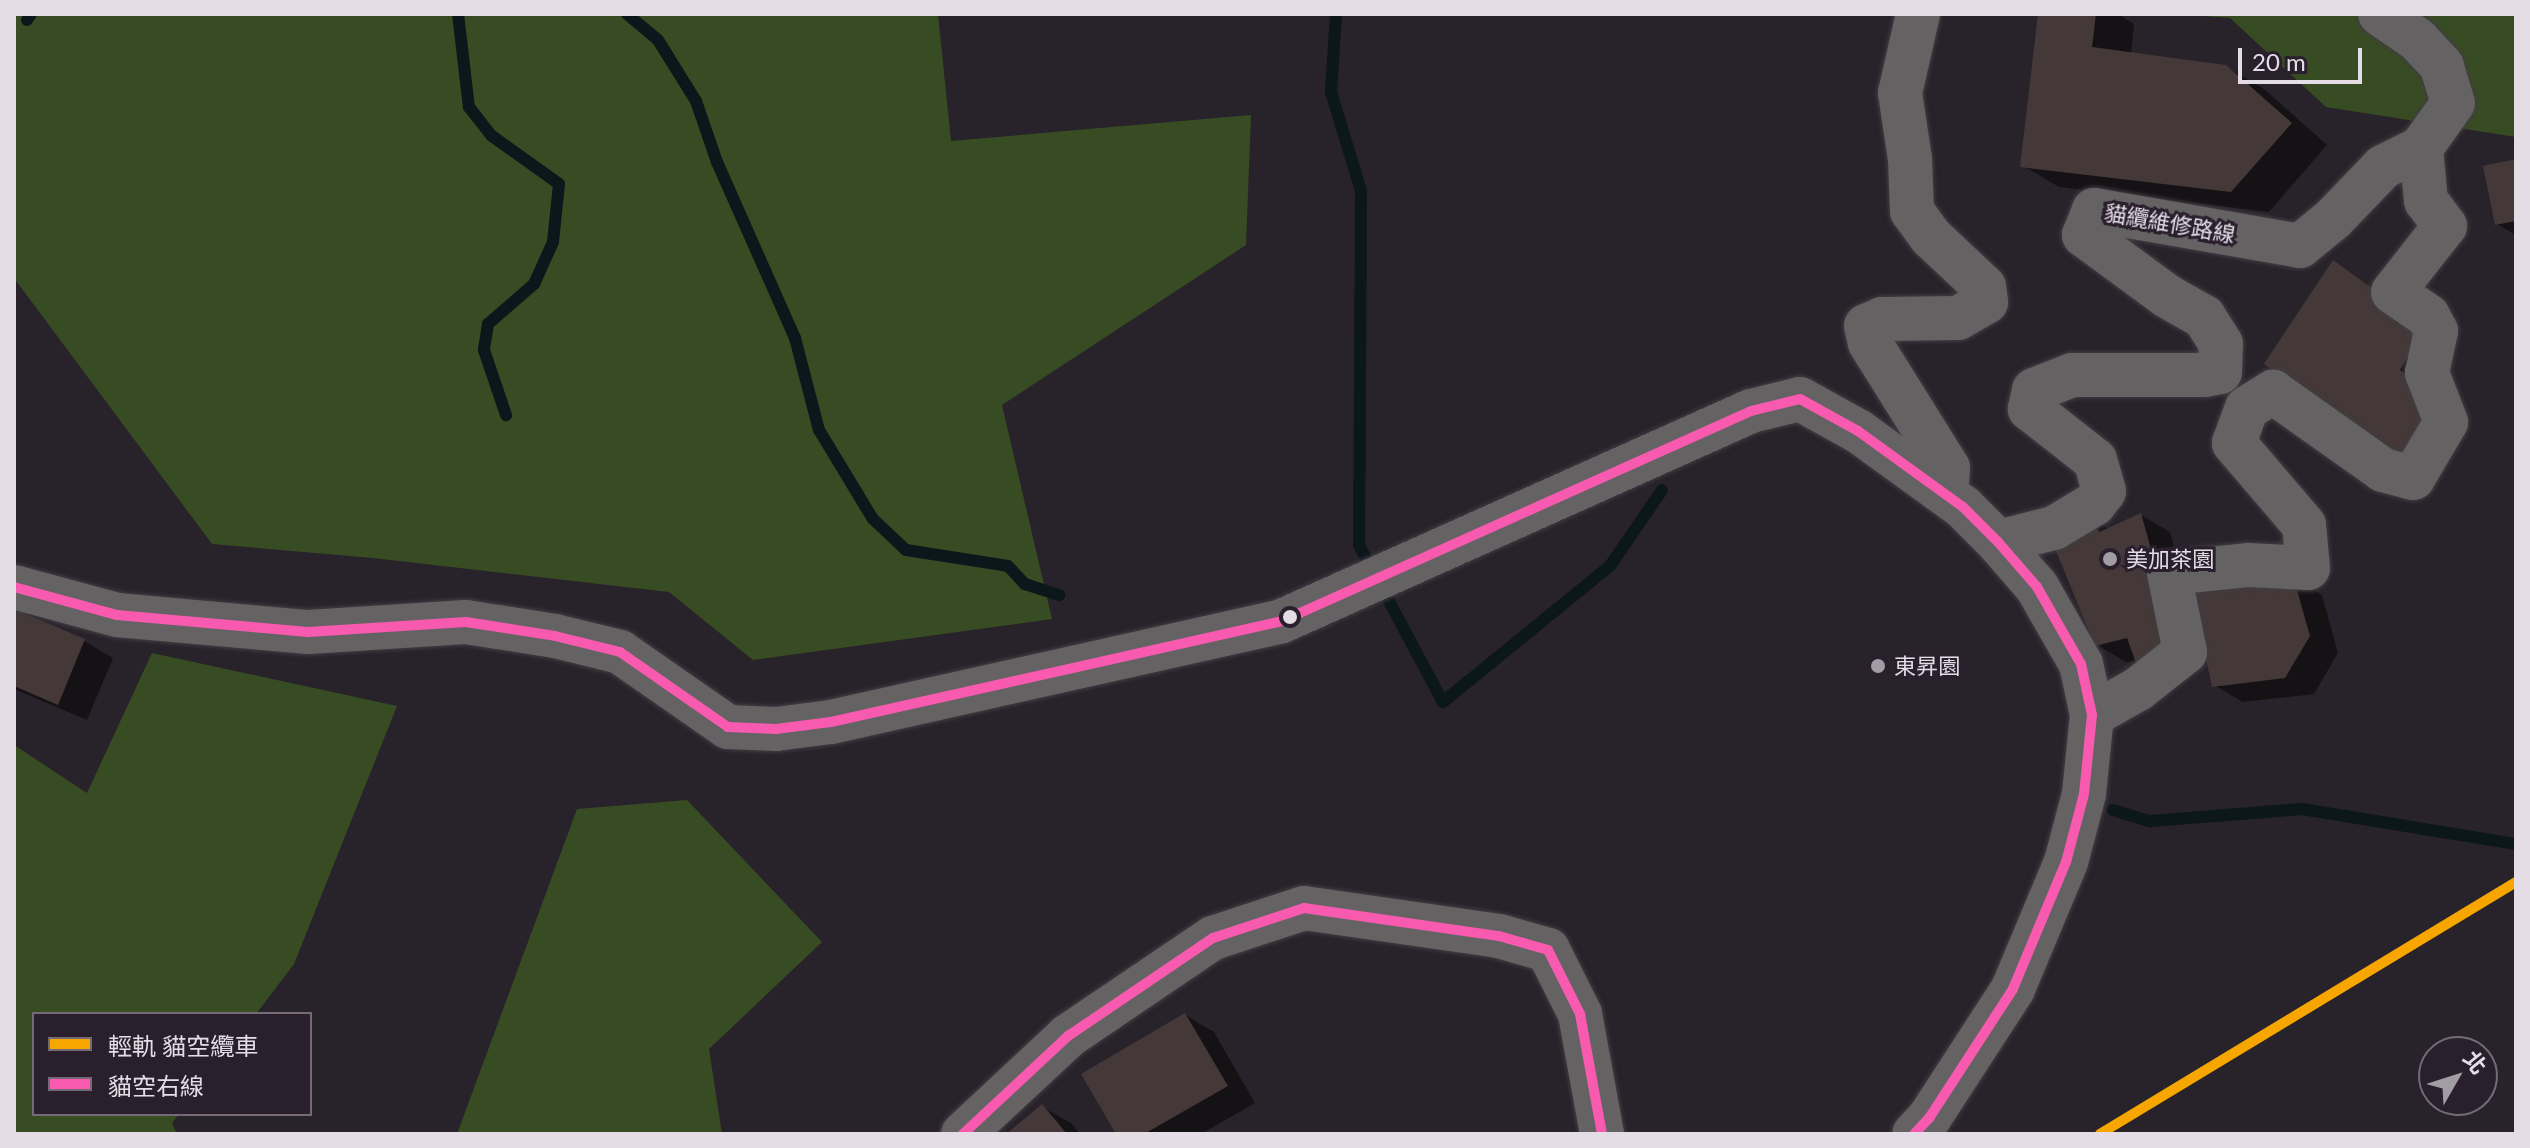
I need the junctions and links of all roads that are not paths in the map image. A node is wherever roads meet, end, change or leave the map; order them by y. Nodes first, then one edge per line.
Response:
1 (1918, 14) edge
2 (2380, 14) edge
3 (2421, 148) junction
4 (1946, 494) junction
5 (1998, 542) junction
6 (14, 587) edge
7 (2092, 715) junction
8 (963, 1134) edge
9 (1602, 1134) edge
10 (1914, 1134) edge

1 - 4 street
2 - 3 street, 貓纜維修路線
3 - 5 street, 貓纜維修路線
3 - 7 street
4 - 5 street
4 - 6 street
5 - 7 street
7 - 10 street
8 - 9 street

